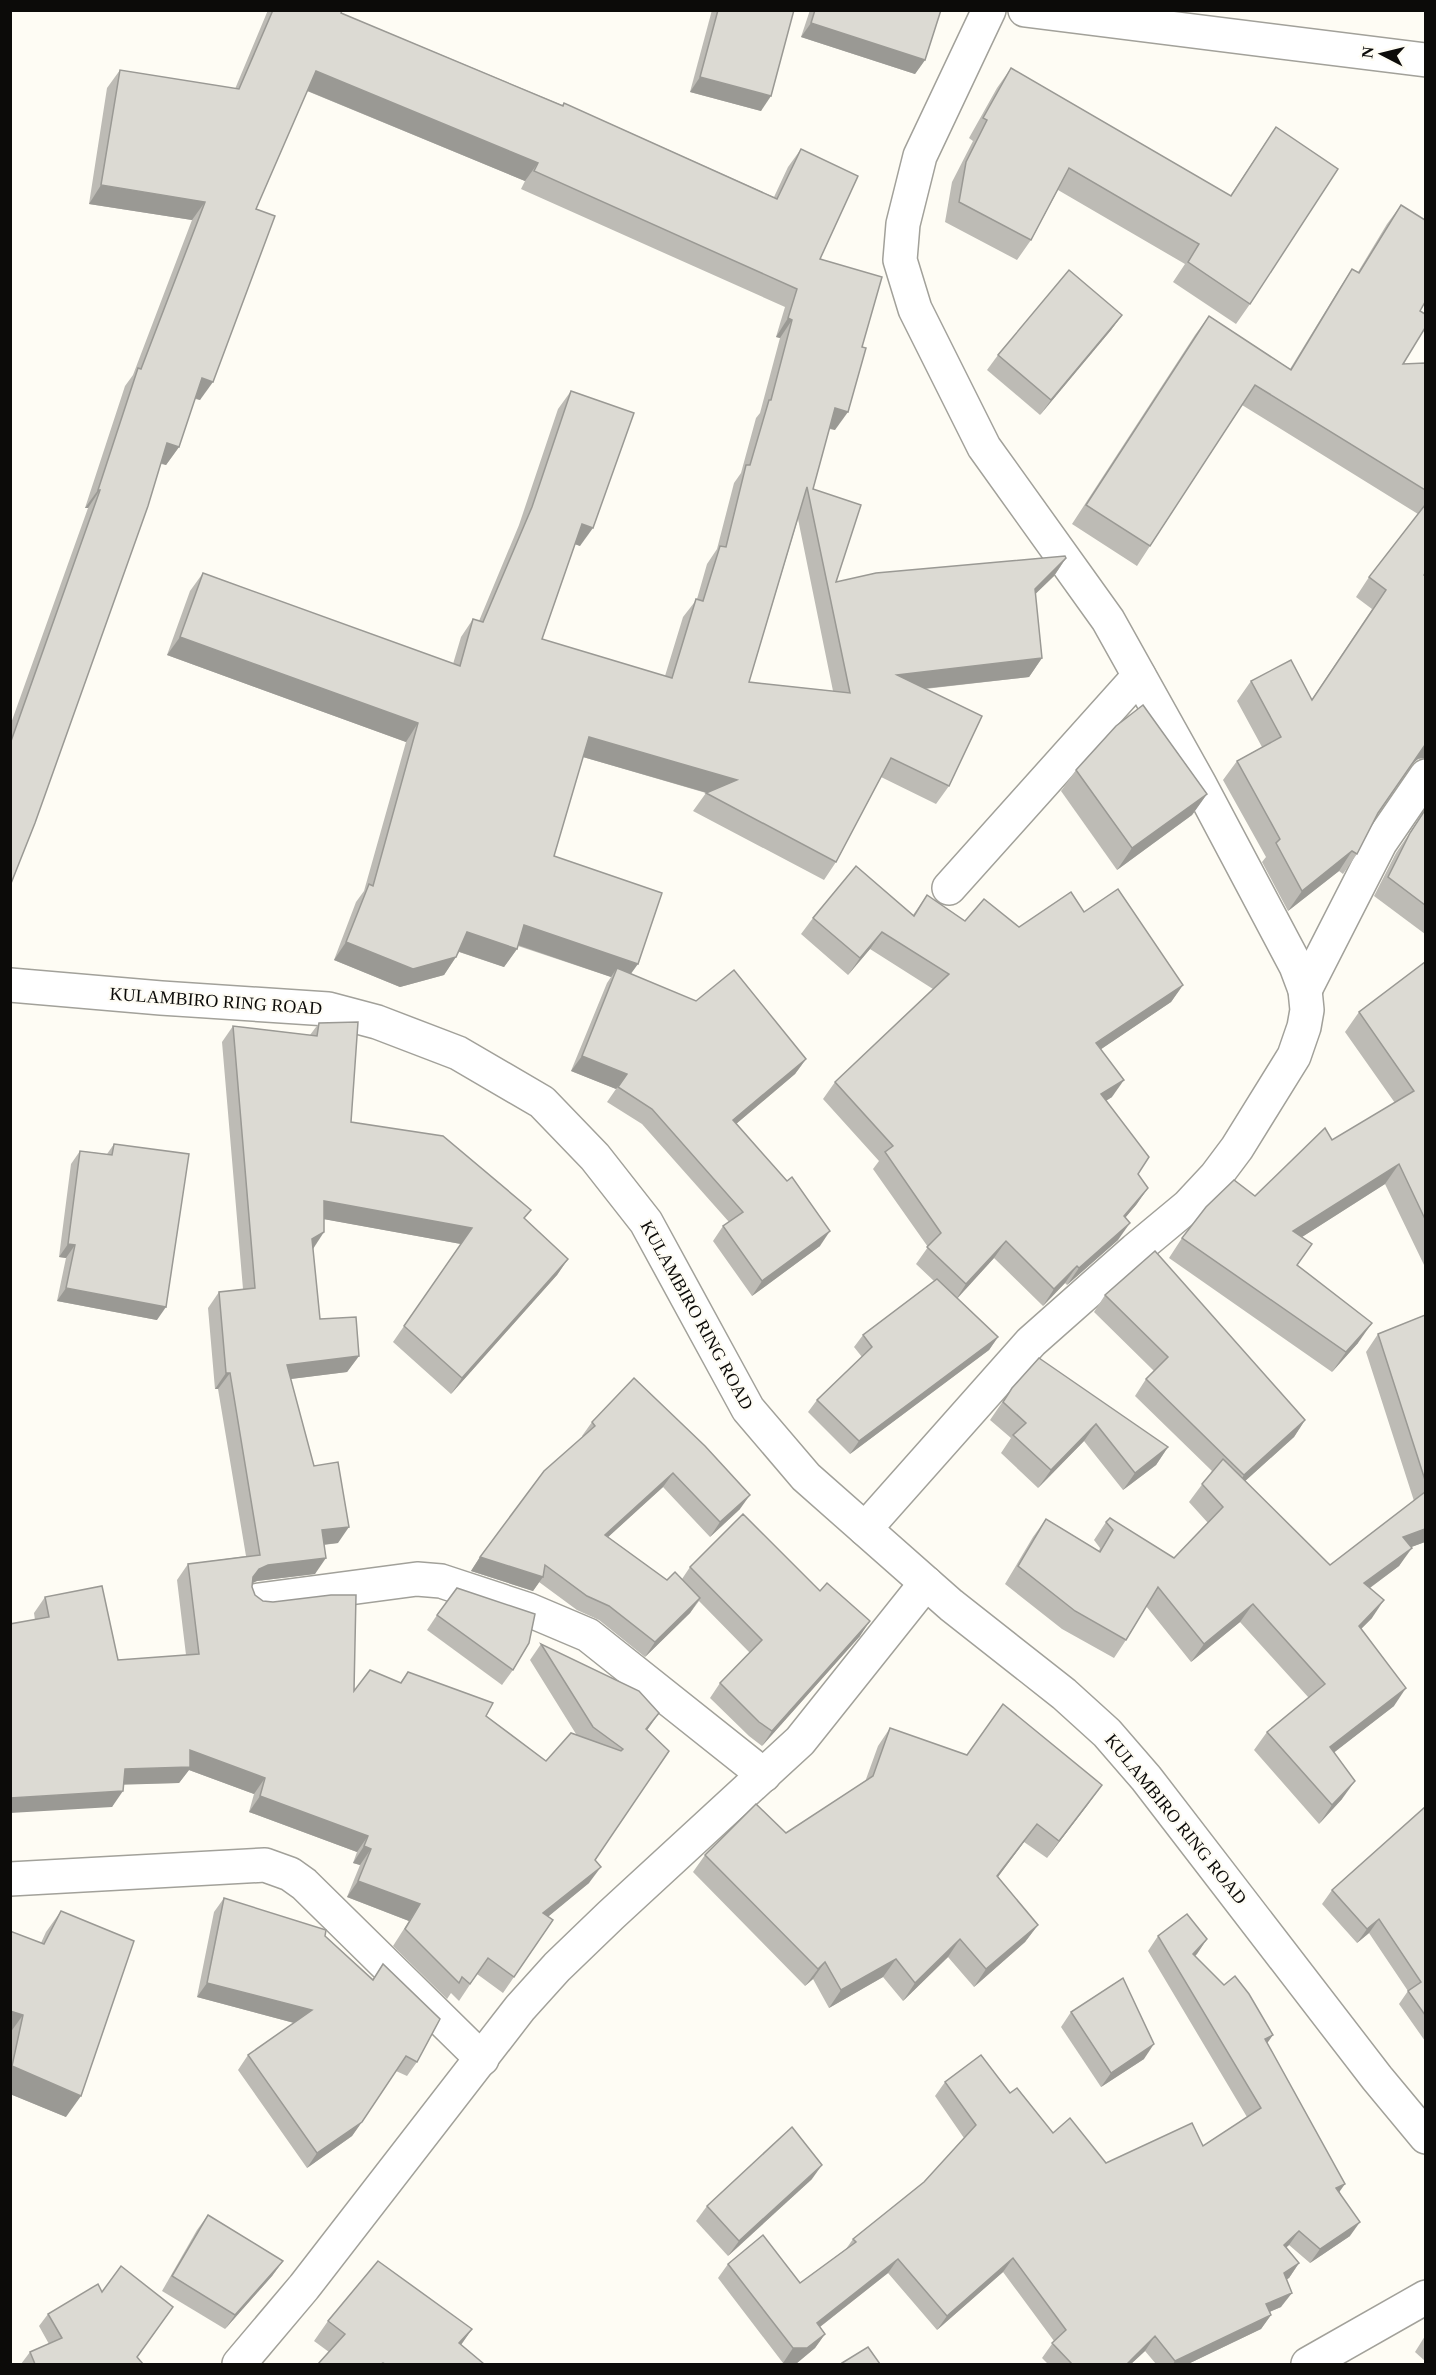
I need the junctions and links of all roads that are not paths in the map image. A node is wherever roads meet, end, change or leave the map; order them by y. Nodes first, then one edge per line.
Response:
1 (989, 10) edge
2 (1025, 10) edge
3 (1425, 60) edge
4 (1140, 676) junction
5 (1425, 776) edge
6 (949, 888) dead end
7 (10, 985) edge
8 (1305, 990) junction
9 (865, 1529) junction
10 (926, 1583) junction
11 (259, 1600) edge
12 (764, 1775) junction
13 (10, 1879) edge
14 (482, 2059) junction
15 (1425, 2137) edge
16 (1425, 2297) edge
17 (239, 2364) edge
18 (1308, 2364) edge

1 - 4 street
2 - 3 street
4 - 6 street
4 - 8 street
5 - 8 street
7 - 9 street, KULAMBIRO RING ROAD
8 - 9 street
9 - 10 street, KULAMBIRO RING ROAD
10 - 12 street
10 - 15 street, KULAMBIRO RING ROAD
11 - 12 street
12 - 14 street
13 - 14 street
14 - 17 street
16 - 18 street

